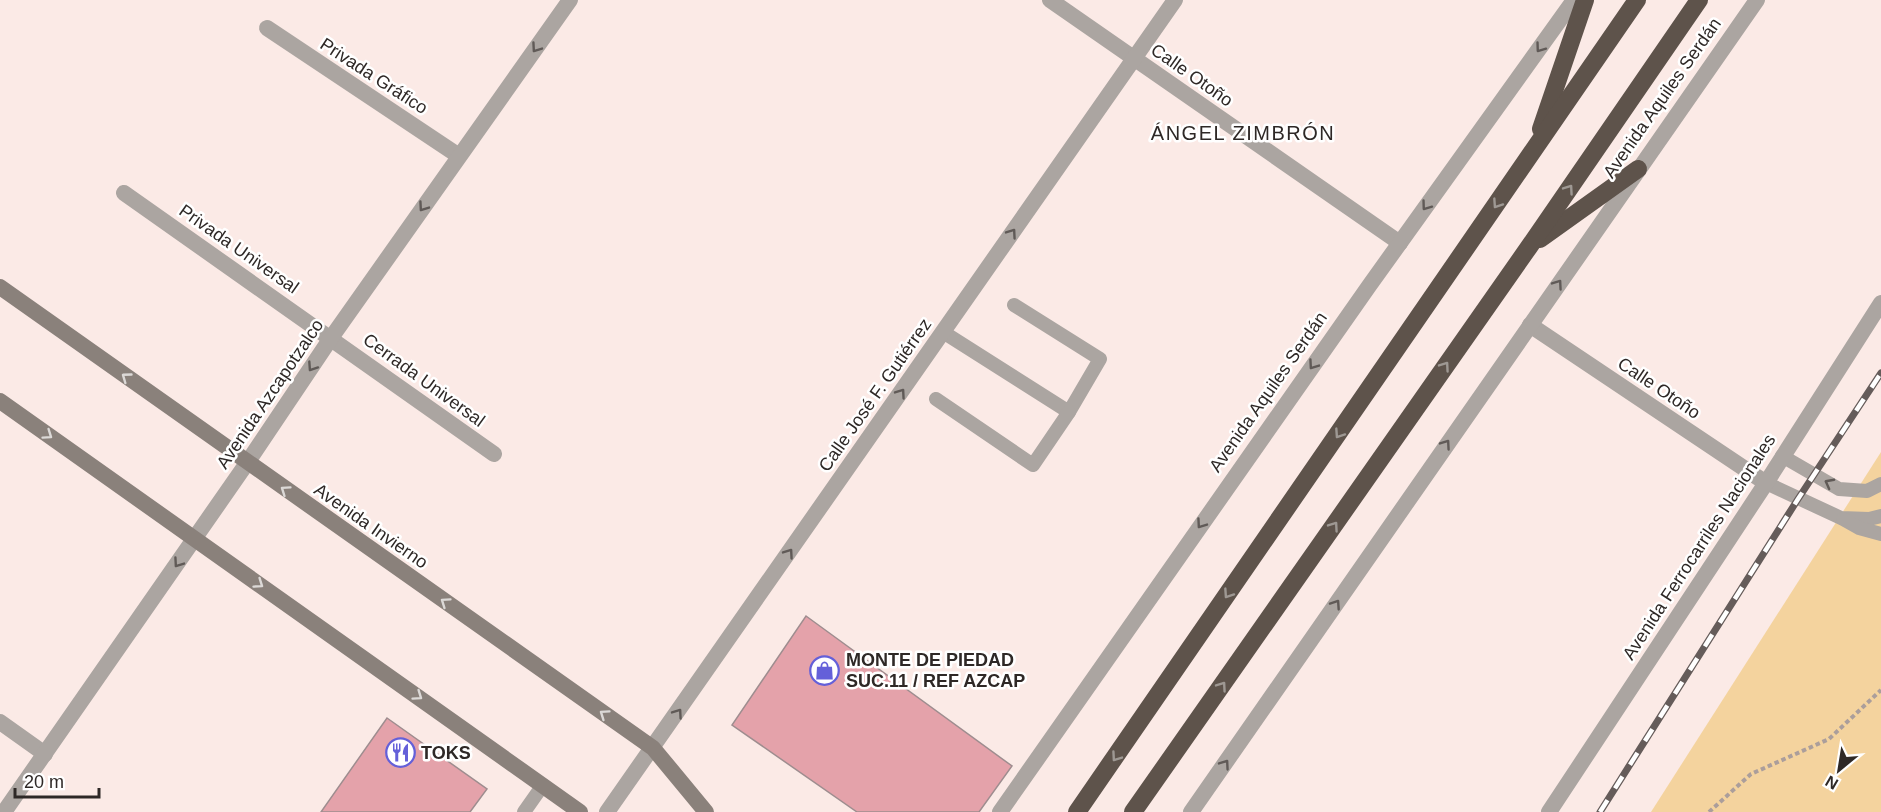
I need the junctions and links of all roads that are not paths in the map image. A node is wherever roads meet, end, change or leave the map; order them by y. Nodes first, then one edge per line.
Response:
1 (570, 0) edge
2 (1050, 0) edge
3 (1175, 0) edge
4 (1574, 0) edge
5 (1585, 0) edge
6 (1637, 0) edge
7 (1699, 0) edge
8 (1757, 0) edge
9 (267, 28) dead end
10 (1134, 58) junction
11 (1534, 150) junction
12 (459, 156) junction
13 (1638, 169) junction
14 (124, 193) dead end
15 (1400, 243) junction
16 (1529, 247) junction
17 (0, 287) edge
18 (1881, 303) edge
19 (1014, 305) dead end
20 (1530, 325) junction
21 (943, 332) junction
22 (331, 338) junction
23 (936, 399) dead end
24 (0, 401) edge
25 (1069, 412) junction
26 (494, 454) dead end
27 (1782, 456) junction
28 (247, 463) junction
29 (1766, 483) junction
30 (1881, 484) edge
31 (1881, 516) edge
32 (1841, 518) junction
33 (1881, 534) edge
34 (195, 538) junction
35 (0, 722) edge
36 (653, 748) junction
37 (45, 754) junction
38 (543, 785) junction
39 (4, 812) edge
40 (524, 812) edge
41 (580, 812) edge
42 (607, 812) edge
43 (706, 812) edge
44 (1000, 812) edge
45 (1077, 812) edge
46 (1134, 812) edge
47 (1191, 812) edge
48 (1549, 812) edge

1 -> 12 street, Avenida Azcapotzalco
2 - 10 street, Calle Otoño
3 - 10 street, Calle José F. Gutiérrez
4 -> 15 street, Avenida Aquiles Serdán
5 - 11 highway
6 - 11 highway
16 -> 7 highway, Avenida Aquiles Serdán
8 - 13 street, Avenida Aquiles Serdán
9 - 12 street, Privada Gráfico
10 - 15 street, Calle Otoño
21 -> 10 street, Calle José F. Gutiérrez
11 -> 45 highway
12 -> 22 street, Avenida Azcapotzalco
13 - 16 highway
20 -> 13 street, Avenida Aquiles Serdán
14 - 22 street, Privada Universal
15 -> 44 street, Avenida Aquiles Serdán
46 -> 16 highway, Avenida Aquiles Serdán
28 -> 17 main road, Avenida Invierno
18 - 27 street, Avenida Ferrocarriles Nacionales
19 - 25 lane
20 - 29 street, Calle Otoño
47 -> 20 street, Avenida Aquiles Serdán
21 - 25 lane
36 -> 21 street, Calle José F. Gutiérrez
22 - 26 street, Cerrada Universal
22 -> 28 street, Avenida Azcapotzalco
23 - 25 lane
24 -> 34 main road
27 - 29 street, Avenida Ferrocarriles Nacionales
30 -> 27 lane
28 - 34 street, Avenida Azcapotzalco
36 -> 28 main road, Avenida Invierno
29 - 32 lane
29 - 48 street, Avenida Ferrocarriles Nacionales
31 - 32 lane
32 - 33 lane
34 -> 37 street, Avenida Azcapotzalco
34 -> 38 main road
35 - 37 street
36 - 42 street, Calle José F. Gutiérrez
36 - 43 main road, Avenida Invierno
37 - 39 street, Avenida Azcapotzalco
38 - 40 lane
38 - 41 main road

